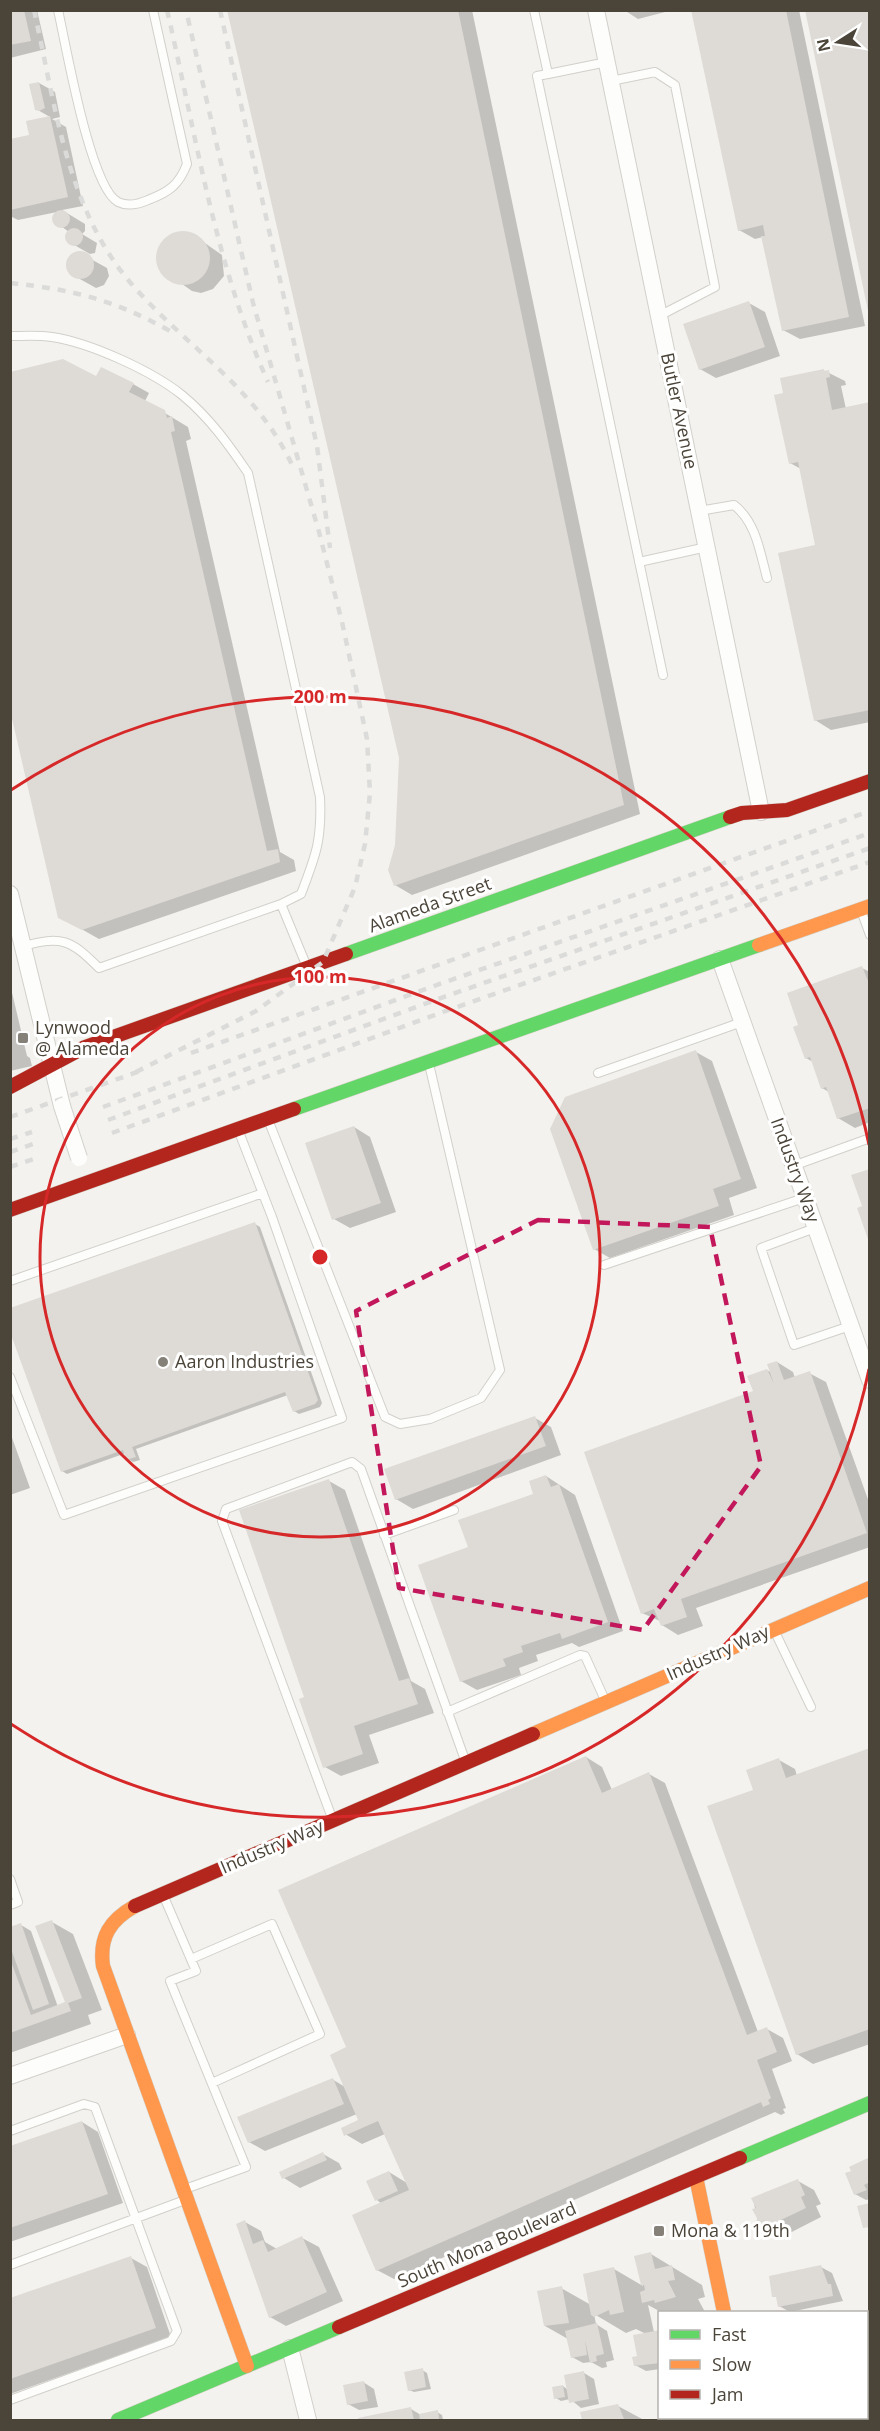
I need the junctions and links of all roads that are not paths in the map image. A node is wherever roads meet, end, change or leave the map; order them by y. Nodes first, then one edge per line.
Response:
1 (58, 10) edge
2 (153, 10) edge
3 (534, 10) edge
4 (596, 10) edge
5 (606, 62) junction
6 (548, 74) junction
7 (610, 81) junction
8 (659, 316) junction
9 (10, 336) edge
10 (699, 511) junction
11 (707, 547) junction
12 (639, 562) junction
13 (768, 578) dead end
14 (663, 675) dead end
15 (870, 781) edge
16 (761, 812) junction
17 (10, 894) edge
18 (281, 904) junction
19 (865, 908) edge
20 (870, 935) edge
21 (23, 946) junction
22 (720, 959) junction
23 (307, 967) junction
24 (742, 1022) junction
25 (428, 1062) junction
26 (51, 1068) junction
27 (598, 1073) dead end
28 (10, 1087) edge
29 (267, 1119) junction
30 (238, 1129) junction
31 (870, 1138) edge
32 (793, 1166) junction
33 (87, 1182) junction
34 (263, 1193) junction
35 (804, 1198) junction
36 (10, 1210) edge
37 (815, 1228) junction
38 (604, 1265) dead end
39 (10, 1281) edge
40 (850, 1326) junction
41 (864, 1345) edge
42 (10, 1377) edge
43 (870, 1380) edge
44 (454, 1510) dead end
45 (384, 1535) junction
46 (870, 1588) edge
47 (774, 1629) junction
48 (606, 1703) junction
49 (811, 1707) dead end
50 (447, 1712) junction
51 (466, 1764) junction
52 (333, 1821) junction
53 (10, 1879) edge
54 (163, 1893) junction
55 (10, 1905) edge
56 (191, 1959) junction
57 (127, 2035) junction
58 (10, 2076) edge
59 (212, 2083) junction
60 (870, 2103) edge
61 (10, 2131) edge
62 (696, 2177) junction
63 (184, 2195) junction
64 (136, 2219) junction
65 (10, 2265) edge
66 (724, 2311) edge
67 (290, 2348) junction
68 (247, 2366) junction
69 (10, 2400) edge
70 (118, 2421) edge
71 (308, 2421) edge

1 - 2 lane
3 - 6 lane
4 - 5 street, Butler Avenue
5 - 6 lane
5 - 7 street, Butler Avenue
6 - 12 lane
7 - 8 street, Butler Avenue
7 - 8 lane
8 - 10 street, Butler Avenue
9 - 18 lane
10 - 11 street, Butler Avenue
10 - 13 lane
11 - 12 lane
11 - 16 street, Butler Avenue
12 - 14 lane
15 - 16 street, Alameda Street
16 - 23 street, Alameda Street
17 - 21 street
18 - 21 lane
18 - 23 lane
19 - 20 lane
19 - 22 street
21 - 26 street
22 - 24 street, Industry Way
22 - 25 street
23 - 26 street, Alameda Street
24 - 27 lane
24 - 32 street, Industry Way
25 - 29 street
25 - 29 lane
26 - 28 street, Alameda Street
26 - 33 street, bridge
29 - 30 street
30 - 33 street
30 - 34 lane
31 - 32 lane
32 - 35 street, Industry Way
33 - 36 street
34 - 39 lane
34 - 42 lane
35 - 37 street, Industry Way
35 - 38 lane
37 - 40 street, Industry Way
37 - 40 lane
40 - 41 street, Industry Way
41 - 43 street, Industry Way
44 - 45 lane
45 - 50 lane
45 - 52 lane
46 - 47 street, Industry Way
47 - 48 street, Industry Way
47 - 49 lane
48 - 50 lane
48 - 51 street, Industry Way
50 - 51 lane
51 - 52 street, Industry Way
52 - 54 street, Industry Way
53 - 55 lane
54 - 56 lane
54 - 57 street, Industry Way
56 - 59 lane
56 - 59 lane
57 - 58 street
57 - 63 street, Industry Way
59 - 63 lane
60 - 62 street, South Mona Boulevard
61 - 64 lane
62 - 66 street
62 - 67 street, South Mona Boulevard
63 - 64 lane
63 - 68 street, Industry Way
64 - 65 lane
64 - 69 lane
67 - 68 street, South Mona Boulevard
67 - 71 street
68 - 70 street, South Mona Boulevard

